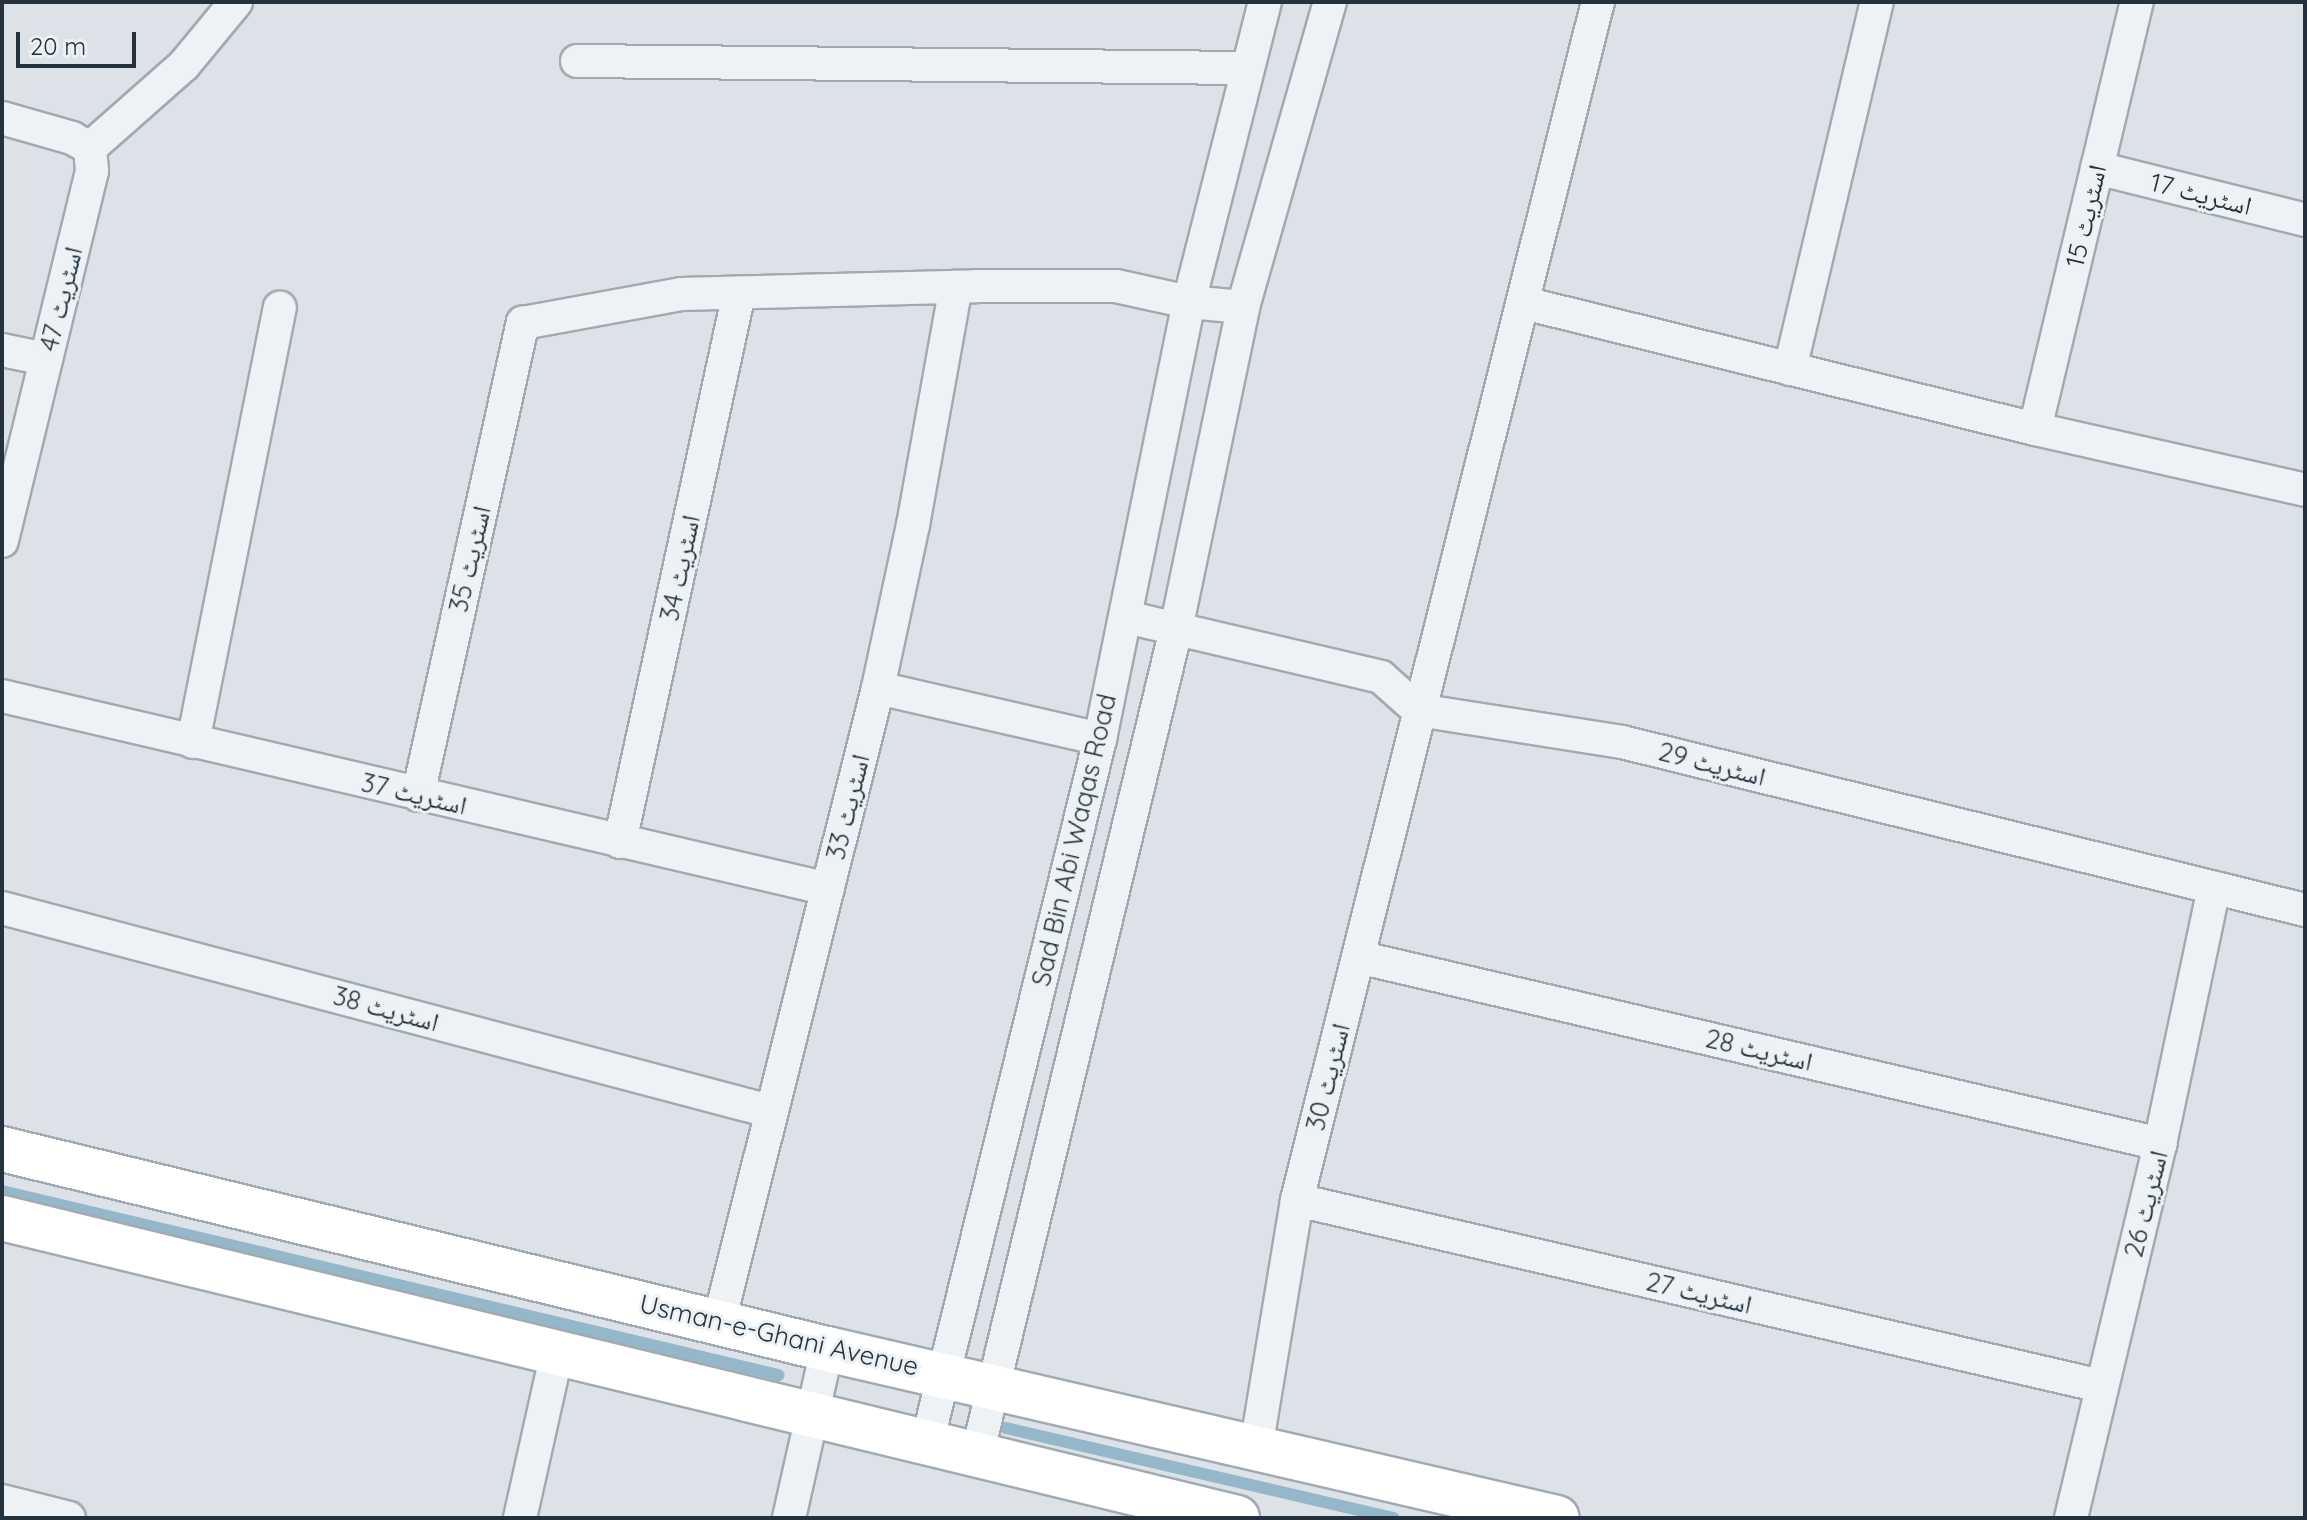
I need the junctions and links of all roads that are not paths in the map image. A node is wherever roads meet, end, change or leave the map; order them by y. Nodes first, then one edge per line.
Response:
1 (236, 2) edge
2 (1265, 2) edge
3 (1330, 2) edge
4 (1598, 2) edge
5 (1877, 2) edge
6 (2137, 2) edge
7 (577, 61) dead end
8 (1248, 68) junction
9 (2, 118) edge
10 (90, 148) junction
11 (2097, 168) junction
12 (2305, 220) edge
13 (956, 287) junction
14 (739, 293) junction
15 (1189, 302) junction
16 (1524, 303) junction
17 (1243, 307) junction
18 (280, 308) dead end
19 (2, 350) edge
20 (46, 359) junction
21 (1790, 369) junction
22 (2035, 429) junction
23 (2305, 490) edge
24 (2, 541) edge
25 (1126, 617) junction
26 (1176, 629) junction
27 (878, 688) junction
28 (2, 696) edge
29 (1418, 710) junction
30 (1100, 739) junction
31 (193, 742) junction
32 (418, 795) junction
33 (620, 842) junction
34 (2214, 888) junction
35 (828, 889) junction
36 (2, 908) edge
37 (2305, 910) edge
38 (1358, 957) junction
39 (769, 1111) junction
40 (2160, 1144) junction
41 (2, 1149) edge
42 (1297, 1200) junction
43 (2, 1218) edge
44 (719, 1322) junction
45 (827, 1349) junction
46 (557, 1353) junction
47 (945, 1374) junction
48 (992, 1385) junction
49 (2101, 1386) junction
50 (813, 1416) junction
51 (927, 1443) junction
52 (1256, 1448) junction
53 (977, 1455) junction
54 (2, 1501) edge
55 (69, 1518) edge
56 (520, 1518) edge
57 (789, 1518) edge
58 (1237, 1518) edge
59 (1557, 1518) edge
60 (2071, 1518) edge

1 - 10 street
2 - 8 street, Sad Bin Abi Waqas Road
3 - 17 street, Sad Bin Abi Waqas Road
4 - 16 street, اسٹریٹ 30
5 - 21 street
6 - 11 street, اسٹریٹ 15
7 - 8 street
8 - 15 street, Sad Bin Abi Waqas Road
9 - 10 street
10 - 20 street, اسٹریٹ 47
11 - 12 street, اسٹریٹ 17
11 - 22 street, اسٹریٹ 15
13 - 14 street
13 - 15 street
13 - 27 street, اسٹریٹ 33
14 - 32 street, اسٹریٹ 35
14 - 33 street, اسٹریٹ 34
15 - 17 street
15 - 25 street, Sad Bin Abi Waqas Road
16 - 21 street
16 - 29 street, اسٹریٹ 30
17 - 26 street, Sad Bin Abi Waqas Road
18 - 31 street
19 - 20 street
20 - 24 street, اسٹریٹ 47
21 - 22 street
22 - 23 street
25 - 26 street
25 - 30 street, Sad Bin Abi Waqas Road
26 - 29 street
26 - 48 street, Sad Bin Abi Waqas Road
27 - 30 street
27 - 35 street, اسٹریٹ 33
28 - 31 street, اسٹریٹ 37
29 - 34 street, اسٹریٹ 29
29 - 38 street, اسٹریٹ 30
30 - 47 street, Sad Bin Abi Waqas Road
31 - 32 street, اسٹریٹ 37
32 - 33 street, اسٹریٹ 37
33 - 35 street, اسٹریٹ 37
34 - 37 street, اسٹریٹ 29
34 - 40 street, اسٹریٹ 26
35 - 39 street, اسٹریٹ 33
36 - 39 street, اسٹریٹ 38
38 - 40 street, اسٹریٹ 28
38 - 42 street, اسٹریٹ 30
39 - 44 street, اسٹریٹ 33
40 - 49 street, اسٹریٹ 26
41 - 44 main road, Usman-e-Ghani Avenue
42 - 49 street, اسٹریٹ 27
42 - 52 street, اسٹریٹ 30
43 - 46 main road
44 - 45 main road, Usman-e-Ghani Avenue
45 - 47 main road, Usman-e-Ghani Avenue
45 - 50 street
46 - 50 main road
46 - 56 street
47 - 48 main road, Usman-e-Ghani Avenue
47 - 51 street, Sad Bin Abi Waqas Road
48 - 52 main road, Usman-e-Ghani Avenue
48 - 53 street, Sad Bin Abi Waqas Road
49 - 60 street, اسٹریٹ 26
50 - 51 main road
50 - 57 street
51 - 53 main road
52 - 59 main road, Usman-e-Ghani Avenue
53 - 58 main road
54 - 55 street

